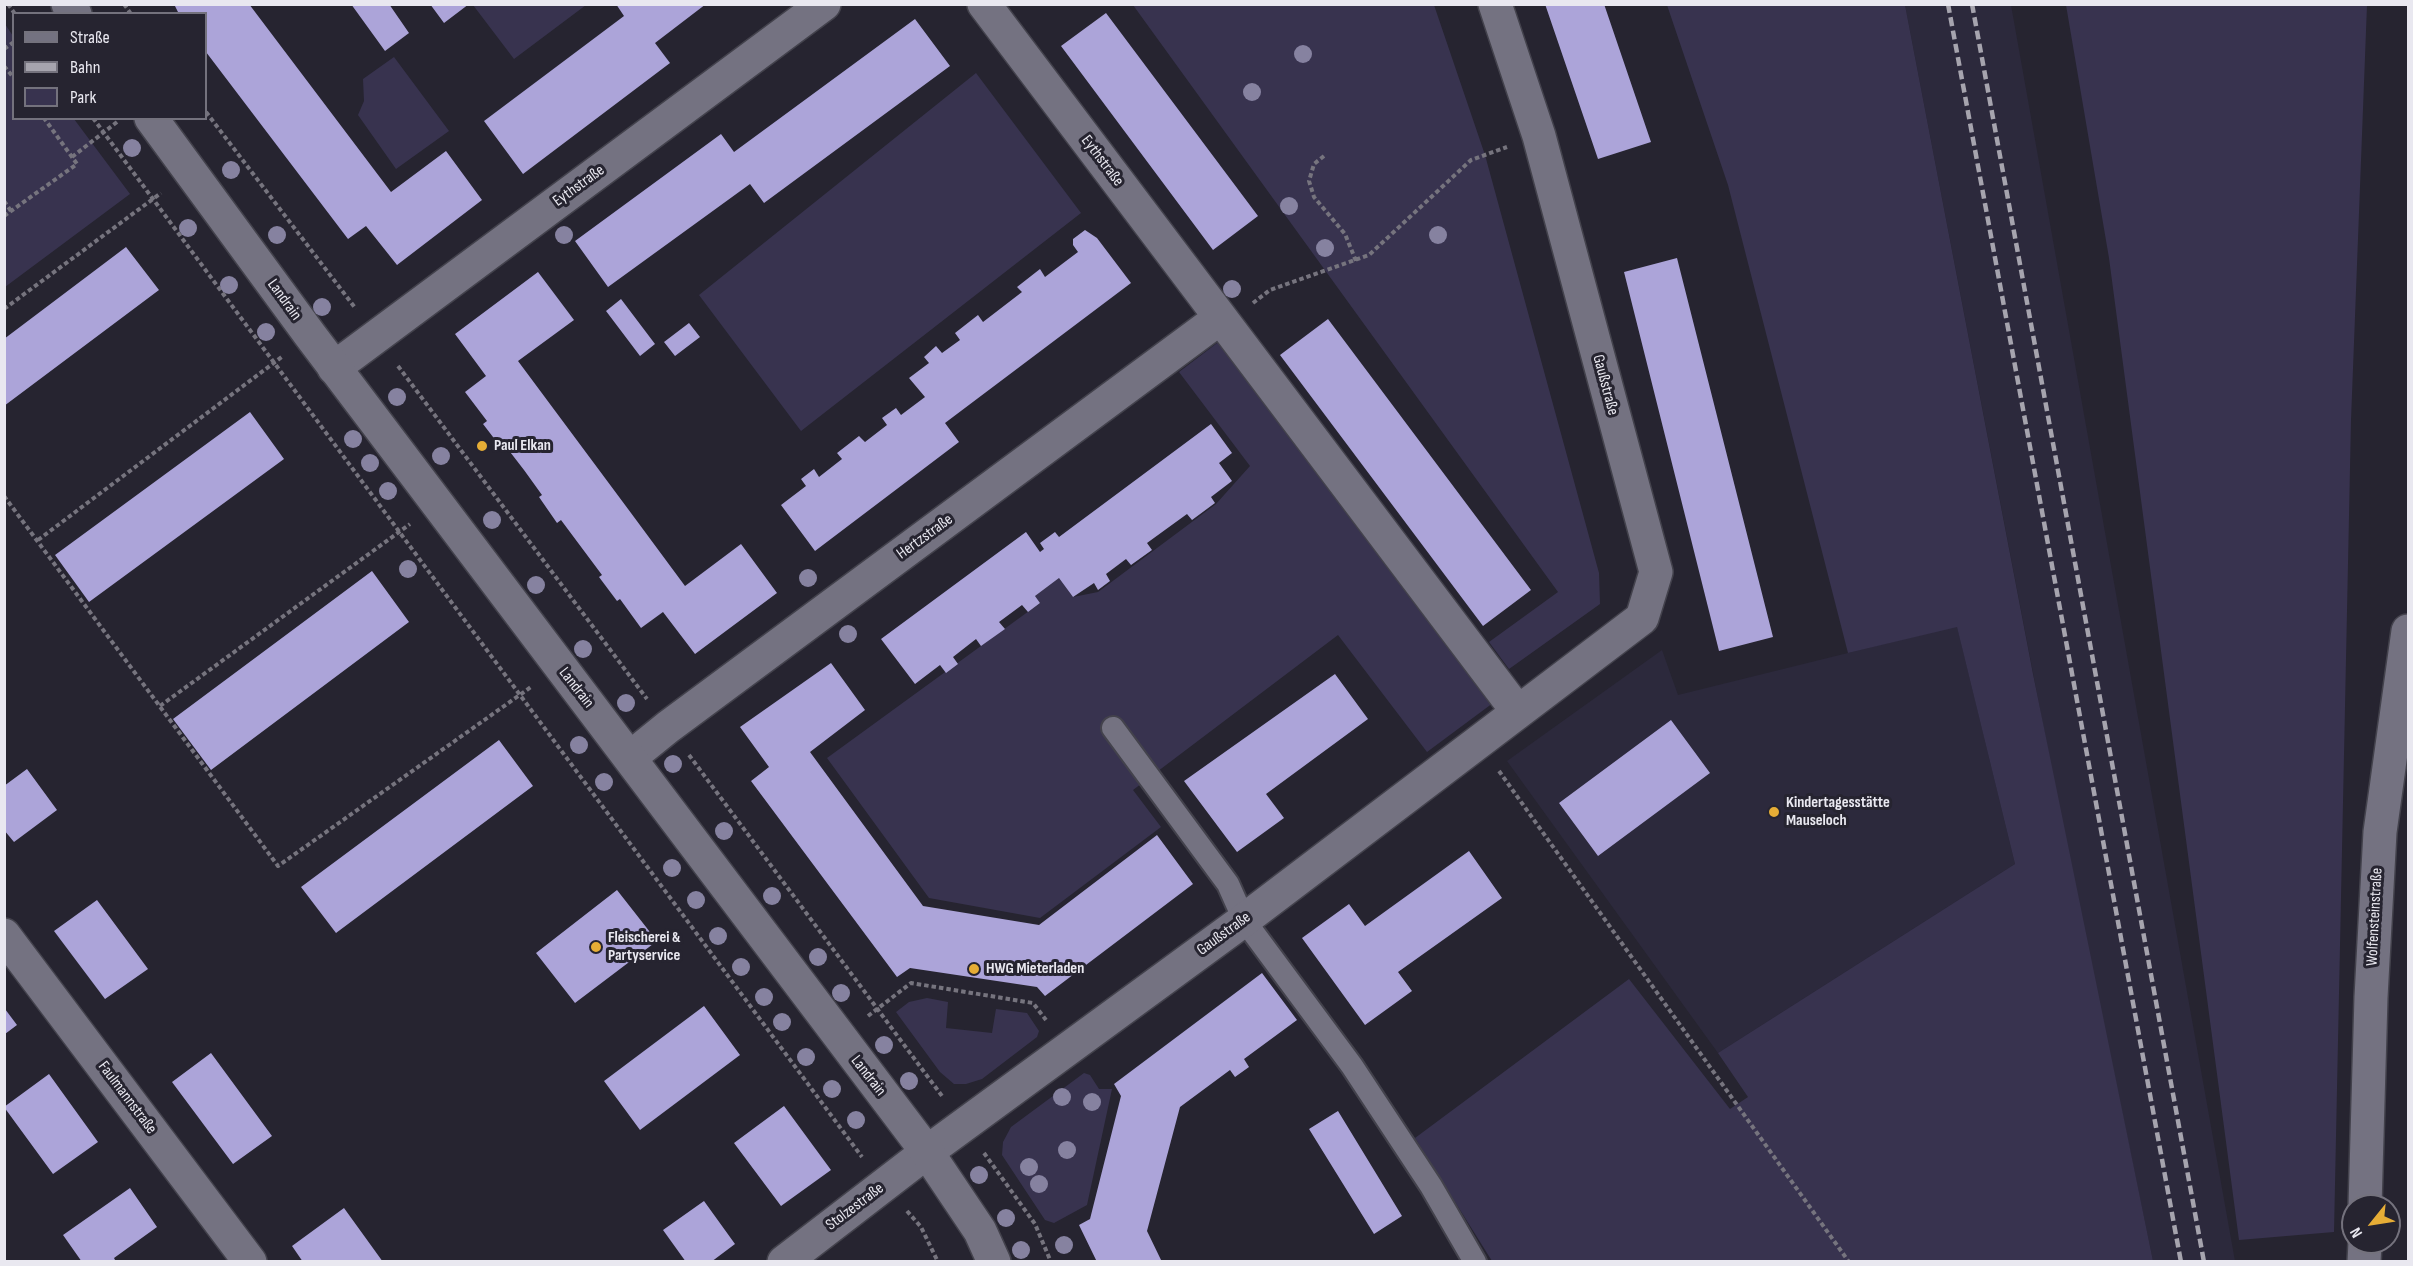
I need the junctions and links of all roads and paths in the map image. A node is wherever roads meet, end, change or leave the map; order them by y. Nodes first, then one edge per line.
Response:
1 (824, 4) edge
2 (984, 4) edge
3 (1495, 4) edge
4 (207, 113) edge
5 (45, 120) edge
6 (94, 120) edge
7 (120, 120) edge
8 (152, 120) edge
9 (104, 133) junction
10 (1539, 136) junction
11 (1324, 156) dead end
12 (72, 157) junction
13 (190, 171) junction
14 (152, 199) junction
15 (4, 201) edge
16 (11, 211) junction
17 (4, 216) edge
18 (1356, 261) junction
19 (4, 309) edge
20 (1223, 321) junction
21 (310, 335) junction
22 (376, 336) junction
23 (273, 363) junction
24 (334, 368) junction
25 (4, 496) edge
26 (437, 504) junction
27 (398, 532) junction
28 (38, 540) junction
29 (2409, 631) edge
30 (559, 667) junction
31 (519, 695) junction
32 (160, 706) junction
33 (1518, 712) junction
34 (668, 727) junction
35 (1113, 728) dead end
36 (1478, 742) junction
37 (631, 758) junction
38 (1244, 920) junction
39 (4, 935) edge
40 (879, 1008) junction
41 (1039, 1011) dead end
42 (838, 1037) junction
43 (964, 1125) junction
44 (927, 1152) junction
45 (883, 1186) junction
46 (2366, 1194) edge
47 (250, 1262) edge
48 (784, 1262) edge
49 (938, 1262) edge
50 (994, 1262) edge
51 (1051, 1262) edge
52 (1475, 1262) edge
53 (1849, 1262) edge

1 - 22 street, Eythstraße
2 - 20 street, Eythstraße
3 - 10 street, Gaußstraße
4 - 22 path
5 - 12 path
6 - 9 path
7 - 9 path
8 - 13 street, Landrain
9 - 12 path
9 - 14 path
10 - 18 path
10 - 33 street, Gaußstraße
11 - 18 path
12 - 16 path
13 - 14 path
13 - 21 street, Landrain
14 - 19 path
14 - 23 path
15 - 16 path
16 - 17 path
18 - 20 path
20 - 33 street
20 - 34 street, Hertzstraße
21 - 23 path
21 - 24 street, Landrain
22 - 24 street, Eythstraße
22 - 34 path
23 - 27 path
23 - 28 path
24 - 26 street, Landrain
25 - 28 path
26 - 27 path
26 - 30 street, Landrain
27 - 31 path
27 - 32 path
28 - 32 path
29 - 46 street, Wolfensteinstraße
30 - 31 path
30 - 37 street, Landrain
31 - 32 path
31 - 45 path
33 - 36 street, Gaußstraße
34 - 37 street, Hertzstraße
34 - 40 path
35 - 38 lane
36 - 38 street, Gaußstraße
36 - 53 path
37 - 42 street, Landrain
38 - 43 street, Gaußstraße
38 - 52 lane
39 - 47 street, Faulmannstraße
40 - 41 path
40 - 42 path
40 - 43 path
42 - 44 street, Landrain
43 - 44 street, Gaußstraße
43 - 51 path
44 - 45 street, Stolzestraße
44 - 50 street, Landrain
45 - 48 street, Stolzestraße
45 - 49 path

